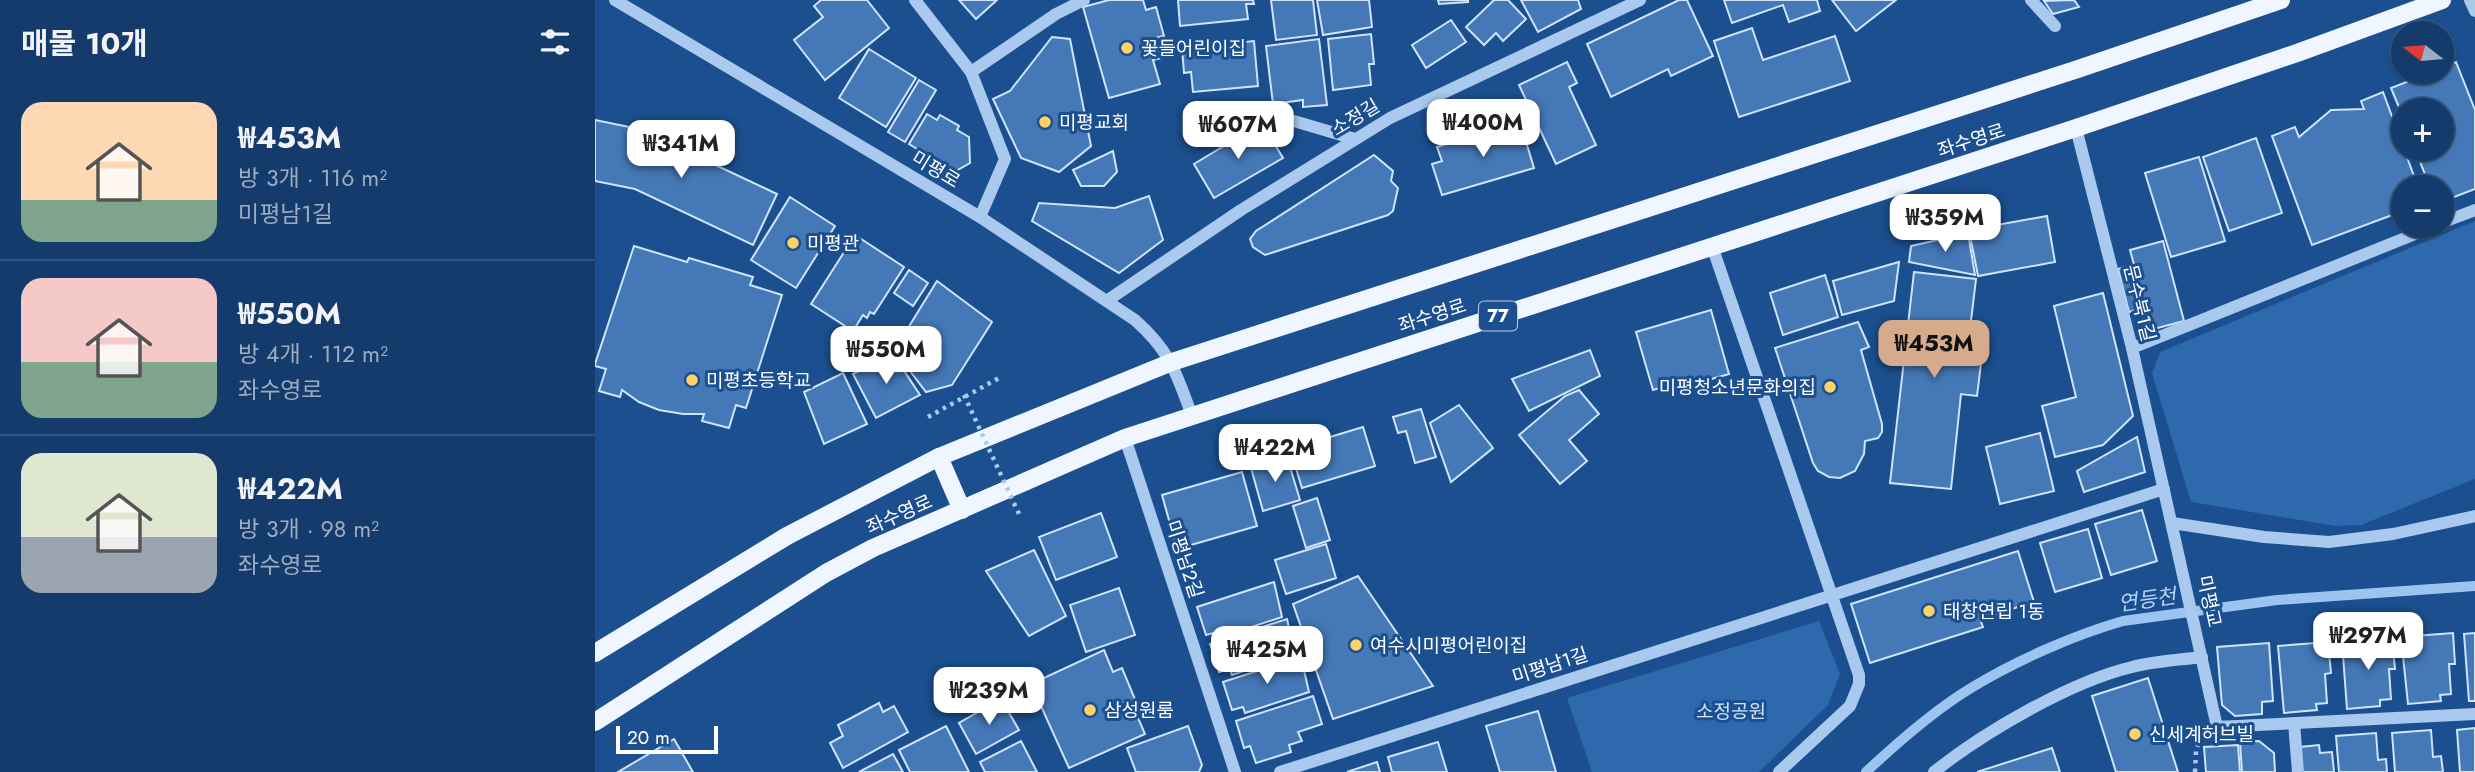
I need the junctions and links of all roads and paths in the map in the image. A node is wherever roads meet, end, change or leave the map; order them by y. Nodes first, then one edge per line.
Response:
1 (615, 0) edge
2 (915, 0) edge
3 (1052, 0) edge
4 (1084, 0) edge
5 (1640, 0) edge
6 (2031, 0) edge
7 (2281, 0) edge
8 (2442, 0) edge
9 (2470, 0) edge
10 (2236, 8) edge
11 (2475, 11) edge
12 (1060, 12) junction
13 (2055, 26) dead end
14 (971, 72) junction
15 (1267, 113) dead end
16 (2077, 128) junction
17 (1355, 139) junction
18 (2475, 210) edge
19 (980, 218) junction
20 (2454, 218) edge
21 (2405, 238) edge
22 (1712, 246) junction
23 (1108, 300) junction
24 (2132, 348) junction
25 (1172, 362) junction
26 (999, 378) dead end
27 (964, 395) junction
28 (1192, 416) junction
29 (928, 417) dead end
30 (1125, 438) junction
31 (939, 457) junction
32 (2164, 489) junction
33 (962, 510) junction
34 (1019, 514) dead end
35 (2475, 516) edge
36 (2172, 523) junction
37 (2182, 566) joint
38 (1831, 594) junction
39 (2201, 651) junction
40 (595, 653) edge
41 (2475, 714) edge
42 (595, 722) edge
43 (2294, 723) junction
44 (1235, 772) edge
45 (1280, 772) edge
46 (1779, 772) edge
47 (1934, 772) edge
48 (2298, 772) edge

1 - 19 street, 미평로
2 - 14 street
3 - 12 street
4 - 12 street
5 - 17 street, 소정길
6 - 13 street
7 - 10 main road, 좌수영로
8 - 16 main road, 좌수영로 / 77
9 - 11 street
10 - 25 main road, 좌수영로
12 - 14 street
14 - 19 street
15 - 17 street
16 - 22 main road, 좌수영로 / 77
16 - 24 street, 문수북1길
17 - 23 street, 소정길
18 - 20 street
19 - 23 street, 미평로
21 - 24 street
22 - 28 main road, 좌수영로 / 77
22 - 38 street
23 - 25 street, 미평로
24 - 32 street, 문수북1길
25 - 28 street, 미평로
25 - 31 main road, 좌수영로
26 - 27 path
27 - 29 path
27 - 34 path, bridge
28 - 30 main road, 좌수영로 / 77
30 - 33 main road, 좌수영로 / 77
30 - 44 street, 미평남2길
31 - 33 main road
31 - 40 main road, 좌수영로
32 - 36 street, 문수북1길
32 - 38 street
33 - 42 main road, 좌수영로 / 77
35 - 36 street
36 - 37 street, 문수북1길
37 - 39 street, 미평교
38 - 45 street, 미평남1길
38 - 46 street
39 - 43 street
39 - 47 street
41 - 43 street
43 - 48 street

